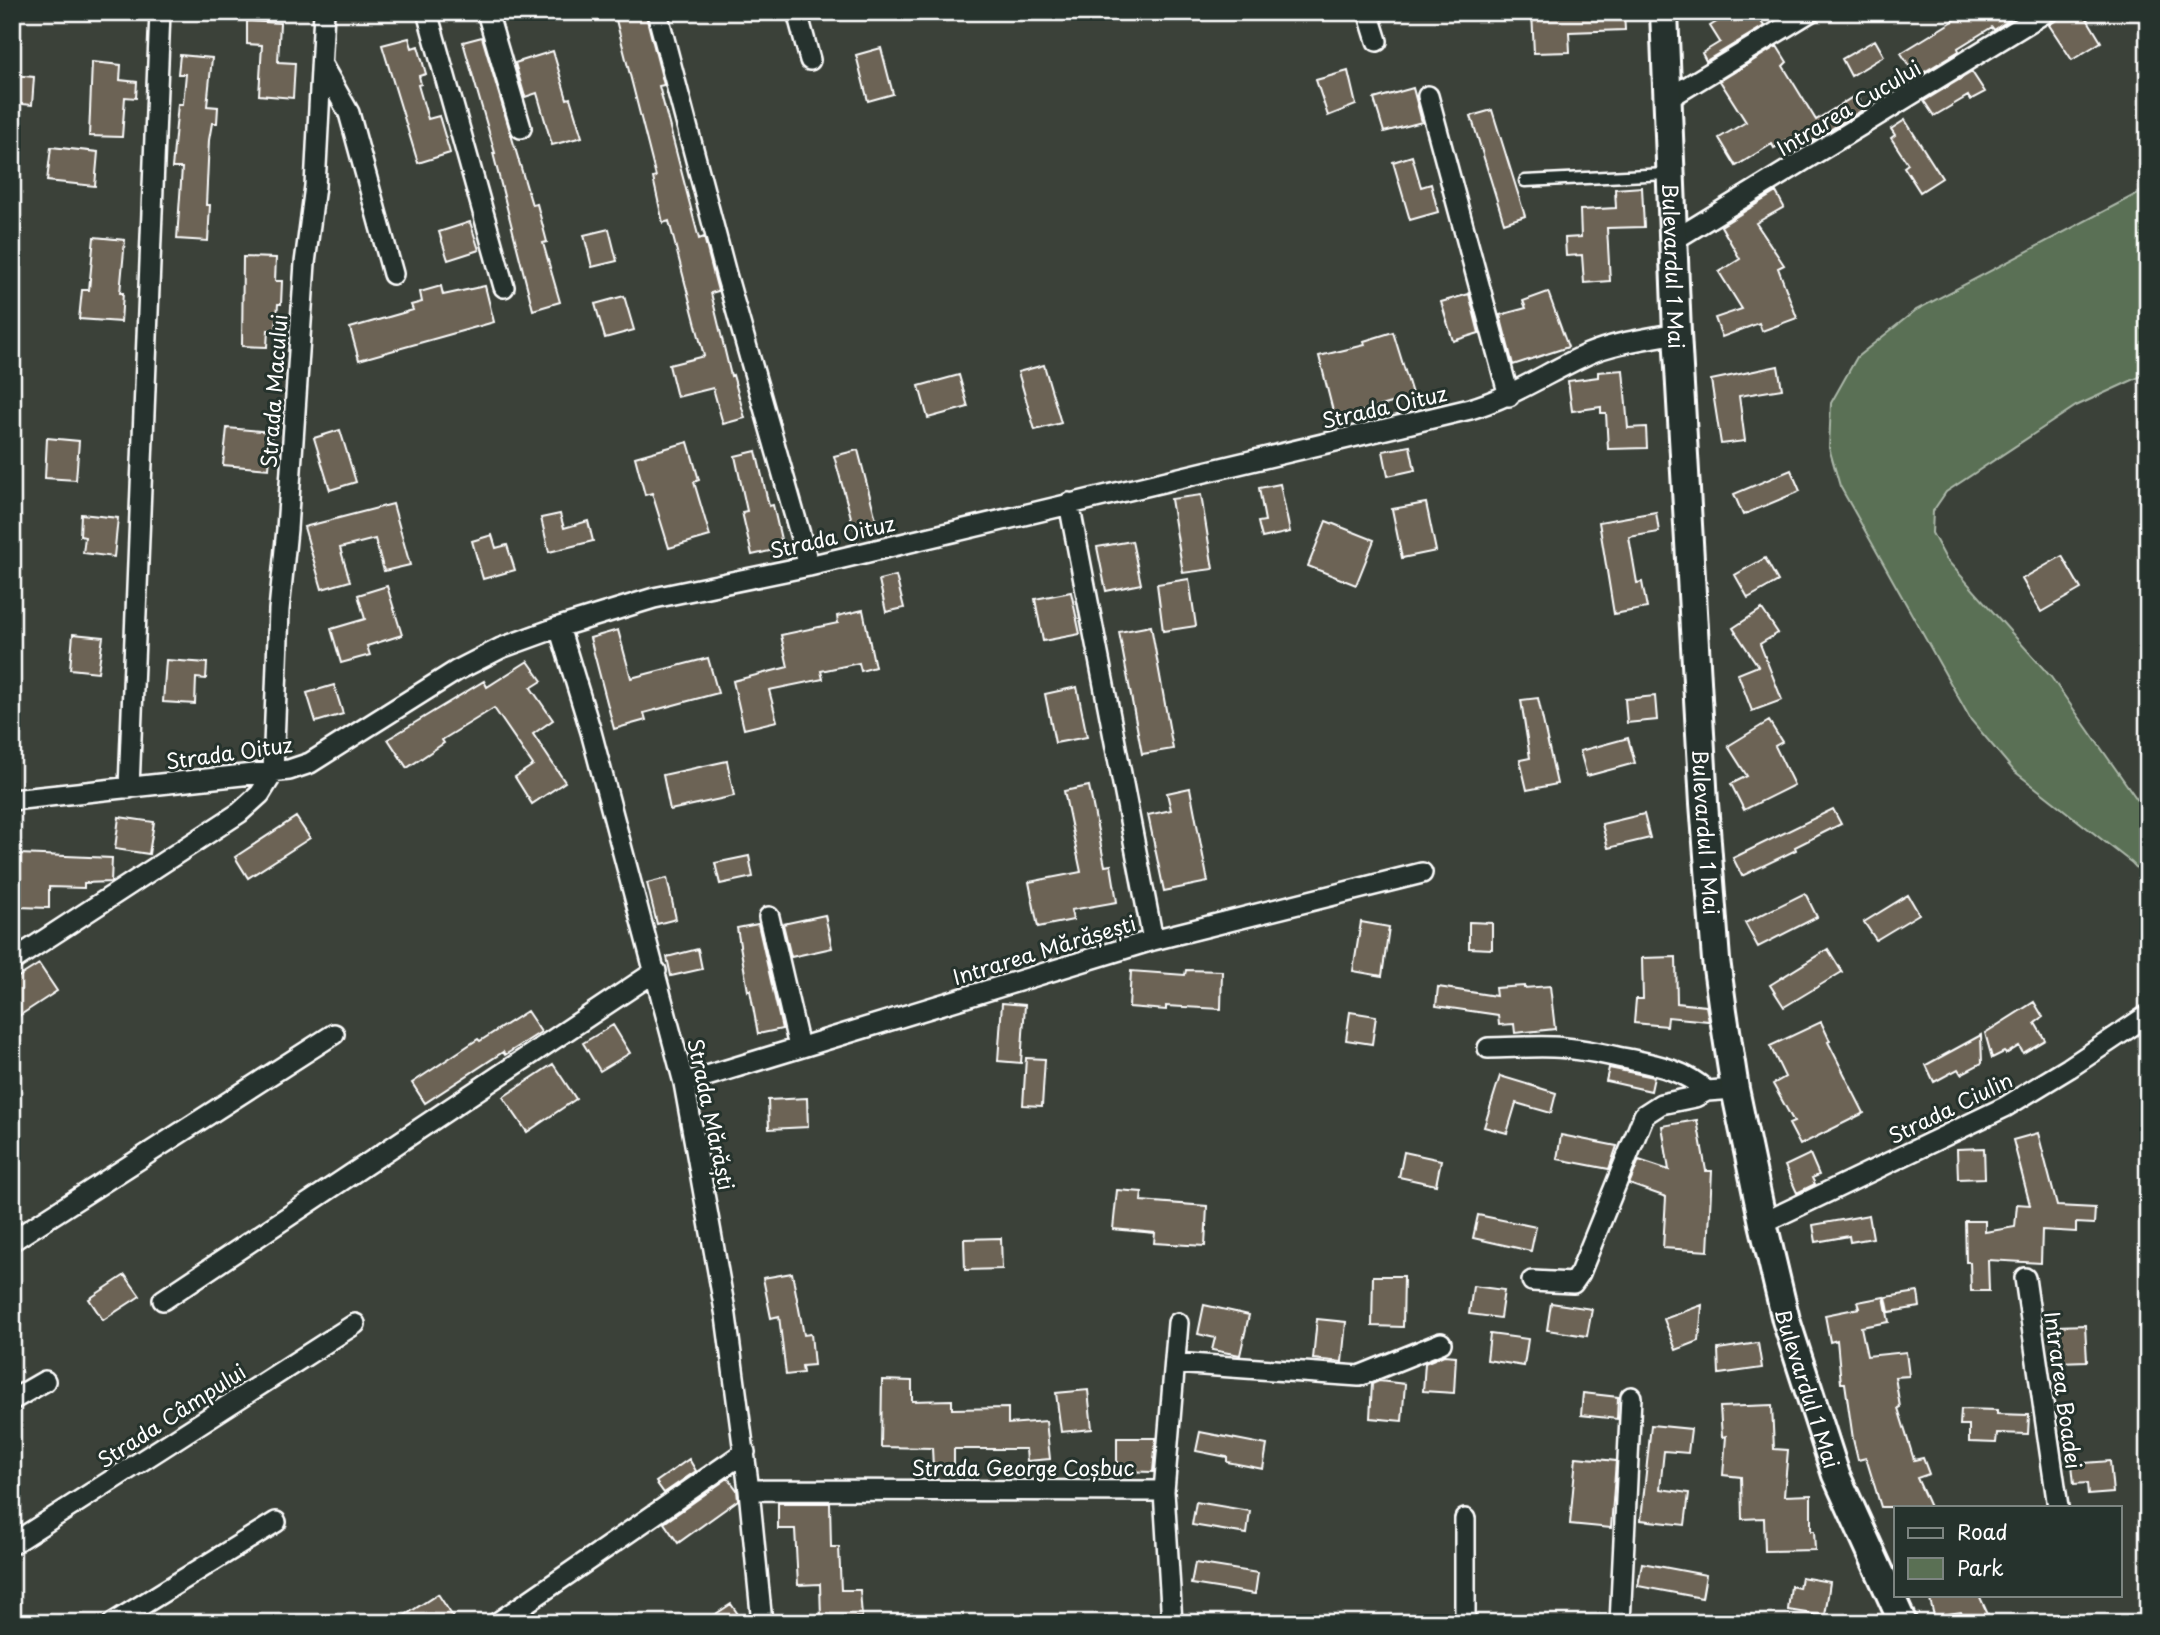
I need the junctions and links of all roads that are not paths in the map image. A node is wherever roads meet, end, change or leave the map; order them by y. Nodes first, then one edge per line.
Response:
1 (160, 12) edge
2 (324, 12) edge
3 (427, 12) edge
4 (487, 12) edge
5 (657, 12) edge
6 (797, 12) edge
7 (1368, 12) edge
8 (1664, 12) edge
9 (1810, 12) edge
10 (2046, 12) edge
11 (1377, 41) dead end
12 (810, 60) dead end
13 (321, 64) junction
14 (1428, 96) dead end
15 (1669, 98) junction
16 (521, 128) dead end
17 (1672, 173) junction
18 (1525, 181) dead end
19 (1674, 240) junction
20 (393, 274) dead end
21 (504, 286) dead end
22 (1677, 333) junction
23 (1509, 396) junction
24 (1069, 503) junction
25 (809, 566) junction
26 (559, 627) junction
27 (273, 773) junction
28 (129, 788) junction
29 (12, 800) edge
30 (1422, 873) dead end
31 (769, 918) dead end
32 (1153, 940) junction
33 (12, 961) edge
34 (656, 971) junction
35 (2148, 1015) edge
36 (334, 1034) dead end
37 (799, 1047) junction
38 (1488, 1048) dead end
39 (684, 1083) junction
40 (1735, 1089) junction
41 (1707, 1091) junction
42 (1763, 1223) junction
43 (12, 1241) edge
44 (2025, 1278) dead end
45 (1532, 1281) dead end
46 (163, 1300) dead end
47 (1178, 1323) dead end
48 (355, 1324) dead end
49 (1441, 1343) dead end
50 (1175, 1363) junction
51 (45, 1381) dead end
52 (1631, 1397) dead end
53 (12, 1400) edge
54 (744, 1452) junction
55 (749, 1490) junction
56 (1164, 1490) junction
57 (2058, 1506) edge
58 (1465, 1519) dead end
59 (276, 1522) dead end
60 (12, 1544) edge
61 (1891, 1585) edge
62 (1894, 1596) edge
63 (113, 1623) edge
64 (497, 1623) edge
65 (762, 1623) edge
66 (1172, 1623) edge
67 (1465, 1623) edge
68 (1620, 1623) edge
69 (1903, 1623) edge

1 - 28 street
2 - 13 street, Strada Macului
3 - 21 street
4 - 16 street
5 - 25 street
6 - 12 street
7 - 11 street
8 - 15 main road, Bulevardul 1 Mai
9 - 15 street
10 - 19 street, Intrarea Cucului
13 - 20 street
13 - 27 street, Strada Macului
14 - 23 street
15 - 17 main road, Bulevardul 1 Mai
17 - 18 lane
17 - 19 main road, Bulevardul 1 Mai
19 - 22 main road, Bulevardul 1 Mai
22 - 23 street, Strada Oituz
22 - 40 main road, Bulevardul 1 Mai
23 - 24 street, Strada Oituz
24 - 25 street, Strada Oituz
24 - 32 street, Intrarea Mărășești
25 - 26 street, Strada Oituz
26 - 27 street, Strada Oituz
26 - 34 street, Strada Mărăști
27 - 28 street, Strada Oituz
27 - 33 street
28 - 29 street, Strada Oituz
30 - 32 street
31 - 37 street
32 - 37 street, Intrarea Mărășești
34 - 39 street, Strada Mărăști
34 - 46 street
35 - 42 street, Strada Ciulin
36 - 43 street
37 - 39 street, Intrarea Mărășești
38 - 41 street
39 - 54 street, Strada Mărăști
40 - 41 street
40 - 42 main road, Bulevardul 1 Mai
41 - 45 street
42 - 61 main road, Bulevardul 1 Mai
44 - 57 street, Intrarea Boadei
47 - 50 street
48 - 60 street, Strada Câmpului
49 - 50 street
50 - 56 street
51 - 53 street
52 - 68 street
54 - 55 street, Strada Mărăști
54 - 64 street
55 - 56 street, Strada George Coșbuc
55 - 65 street, Strada Mărăști
56 - 66 street, Strada George Coșbuc
58 - 67 street
59 - 63 street
62 - 69 main road, Bulevardul 1 Mai

